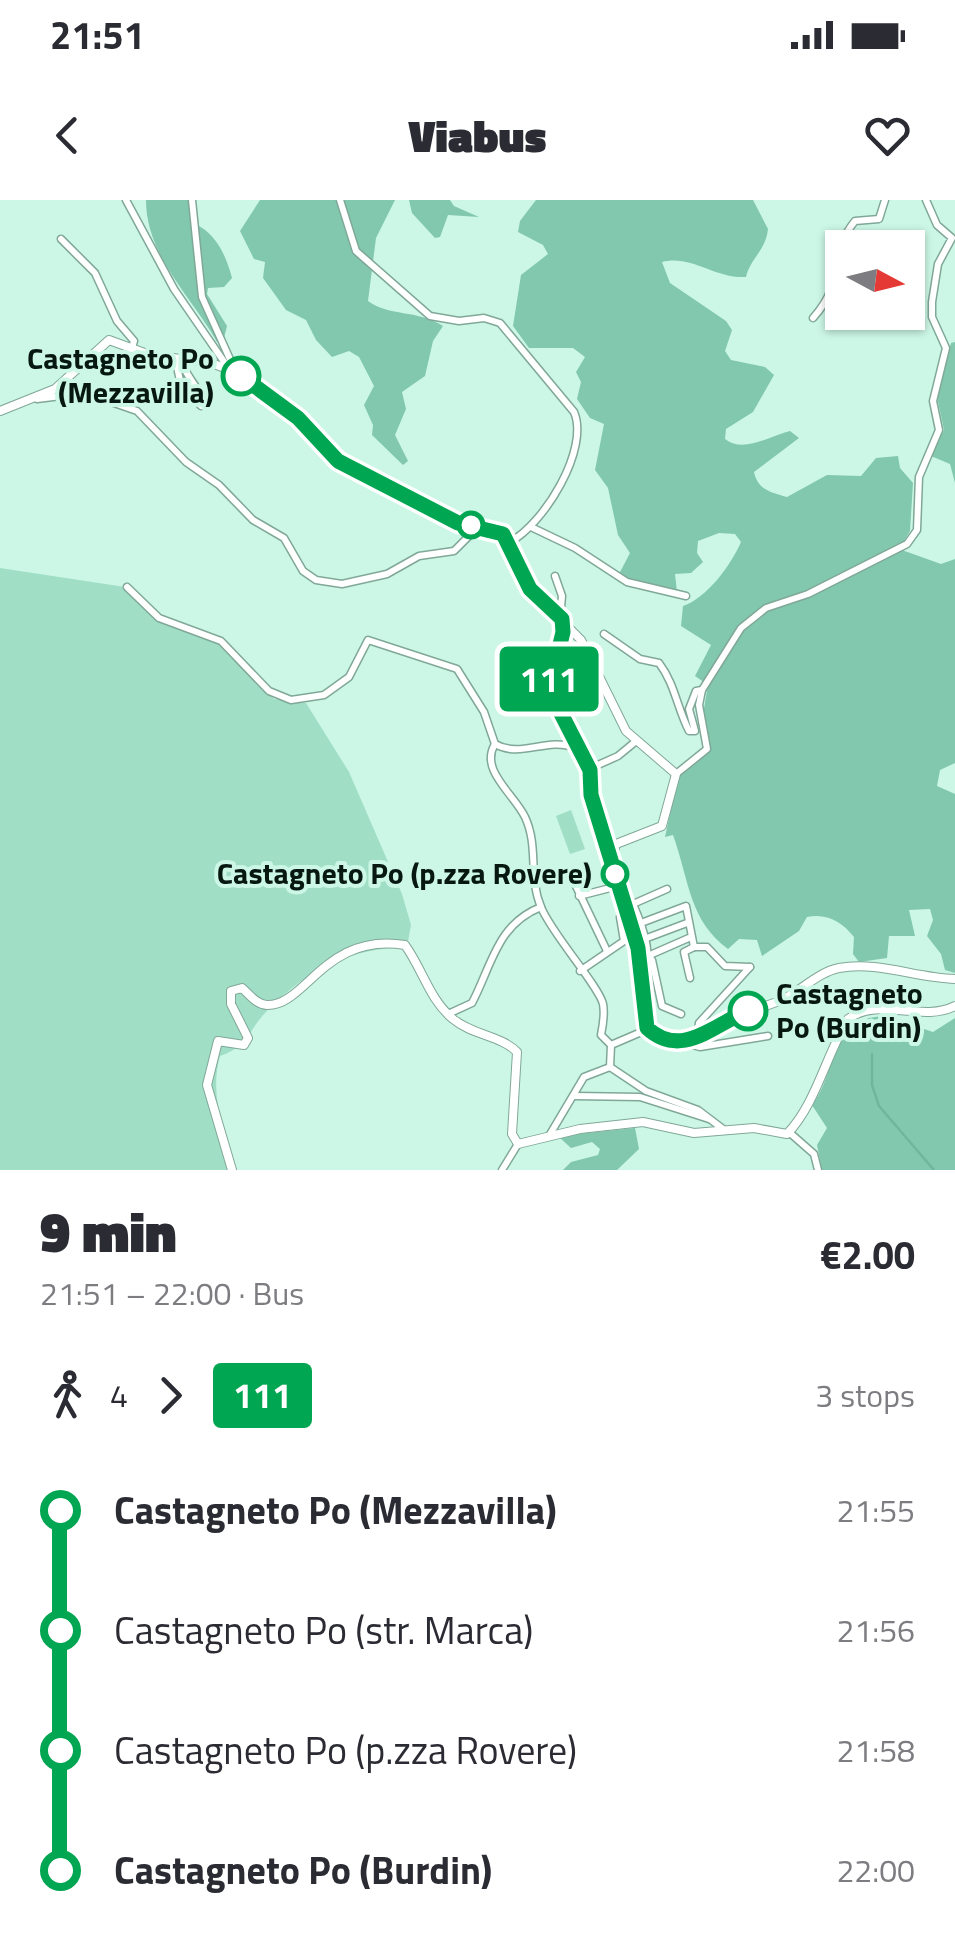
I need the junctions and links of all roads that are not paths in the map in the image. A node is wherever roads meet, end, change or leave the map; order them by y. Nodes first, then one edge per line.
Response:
1 (126, 200) edge
2 (192, 200) edge
3 (340, 200) edge
4 (885, 200) edge
5 (926, 200) edge
6 (61, 239) dead end
7 (812, 318) dead end
8 (132, 348) junction
9 (946, 351) junction
10 (179, 358) junction
11 (955, 363) edge
12 (233, 371) junction
13 (37, 399) junction
14 (0, 411) edge
15 (478, 526) junction
16 (531, 527) junction
17 (510, 542) junction
18 (555, 576) dead end
19 (127, 588) dead end
20 (686, 596) dead end
21 (561, 618) junction
22 (604, 634) dead end
23 (702, 690) junction
24 (635, 742) junction
25 (495, 744) junction
26 (576, 748) junction
27 (590, 770) junction
28 (676, 774) junction
29 (613, 848) junction
30 (574, 882) dead end
31 (618, 886) junction
32 (667, 890) dead end
33 (580, 896) junction
34 (628, 905) junction
35 (540, 907) junction
36 (642, 923) junction
37 (687, 923) junction
38 (691, 937) junction
39 (647, 938) junction
40 (694, 947) junction
41 (607, 951) junction
42 (650, 957) junction
43 (580, 971) junction
44 (690, 978) dead end
45 (955, 979) edge
46 (645, 988) junction
47 (955, 1006) edge
48 (448, 1014) junction
49 (681, 1014) dead end
50 (646, 1016) junction
51 (768, 1036) dead end
52 (690, 1040) junction
53 (611, 1045) junction
54 (610, 1068) junction
55 (574, 1096) junction
56 (709, 1119) junction
57 (723, 1129) junction
58 (790, 1132) junction
59 (550, 1136) junction
60 (518, 1144) junction
61 (232, 1170) edge
62 (502, 1170) edge
63 (818, 1170) edge

1 - 12 street
2 - 12 street
3 - 16 street
4 - 7 street
5 - 9 street
6 - 8 street
8 - 10 street
8 - 13 street
9 - 11 street
9 - 23 street
10 - 10 street
10 - 12 street
12 - 15 street
13 - 14 street
13 - 15 street
15 - 17 street
16 - 17 street
16 - 20 street
17 - 21 street
18 - 21 street
19 - 25 street
21 - 24 street
21 - 26 street
22 - 23 street
23 - 28 street
24 - 27 street
24 - 28 street
25 - 26 street
25 - 35 street
26 - 27 street
27 - 29 street
28 - 29 street
29 - 31 street
30 - 33 street
31 - 33 street
31 - 34 street
32 - 34 street
33 - 41 street
34 - 36 street
34 - 41 street
34 - 46 street
35 - 43 street
35 - 48 street
36 - 37 street
36 - 39 street
37 - 38 street
37 - 39 street
38 - 40 street
38 - 42 street
39 - 42 street
40 - 44 street
40 - 52 street
41 - 43 street
42 - 46 street
42 - 49 street
43 - 53 street
45 - 52 street
46 - 50 street
47 - 58 street
48 - 60 street
48 - 61 street
50 - 52 street
50 - 53 street
51 - 52 street
53 - 54 street
54 - 55 street
54 - 56 street
55 - 56 street
55 - 59 street
56 - 57 street
57 - 58 street
57 - 59 street
58 - 63 street
59 - 60 street
60 - 62 street

